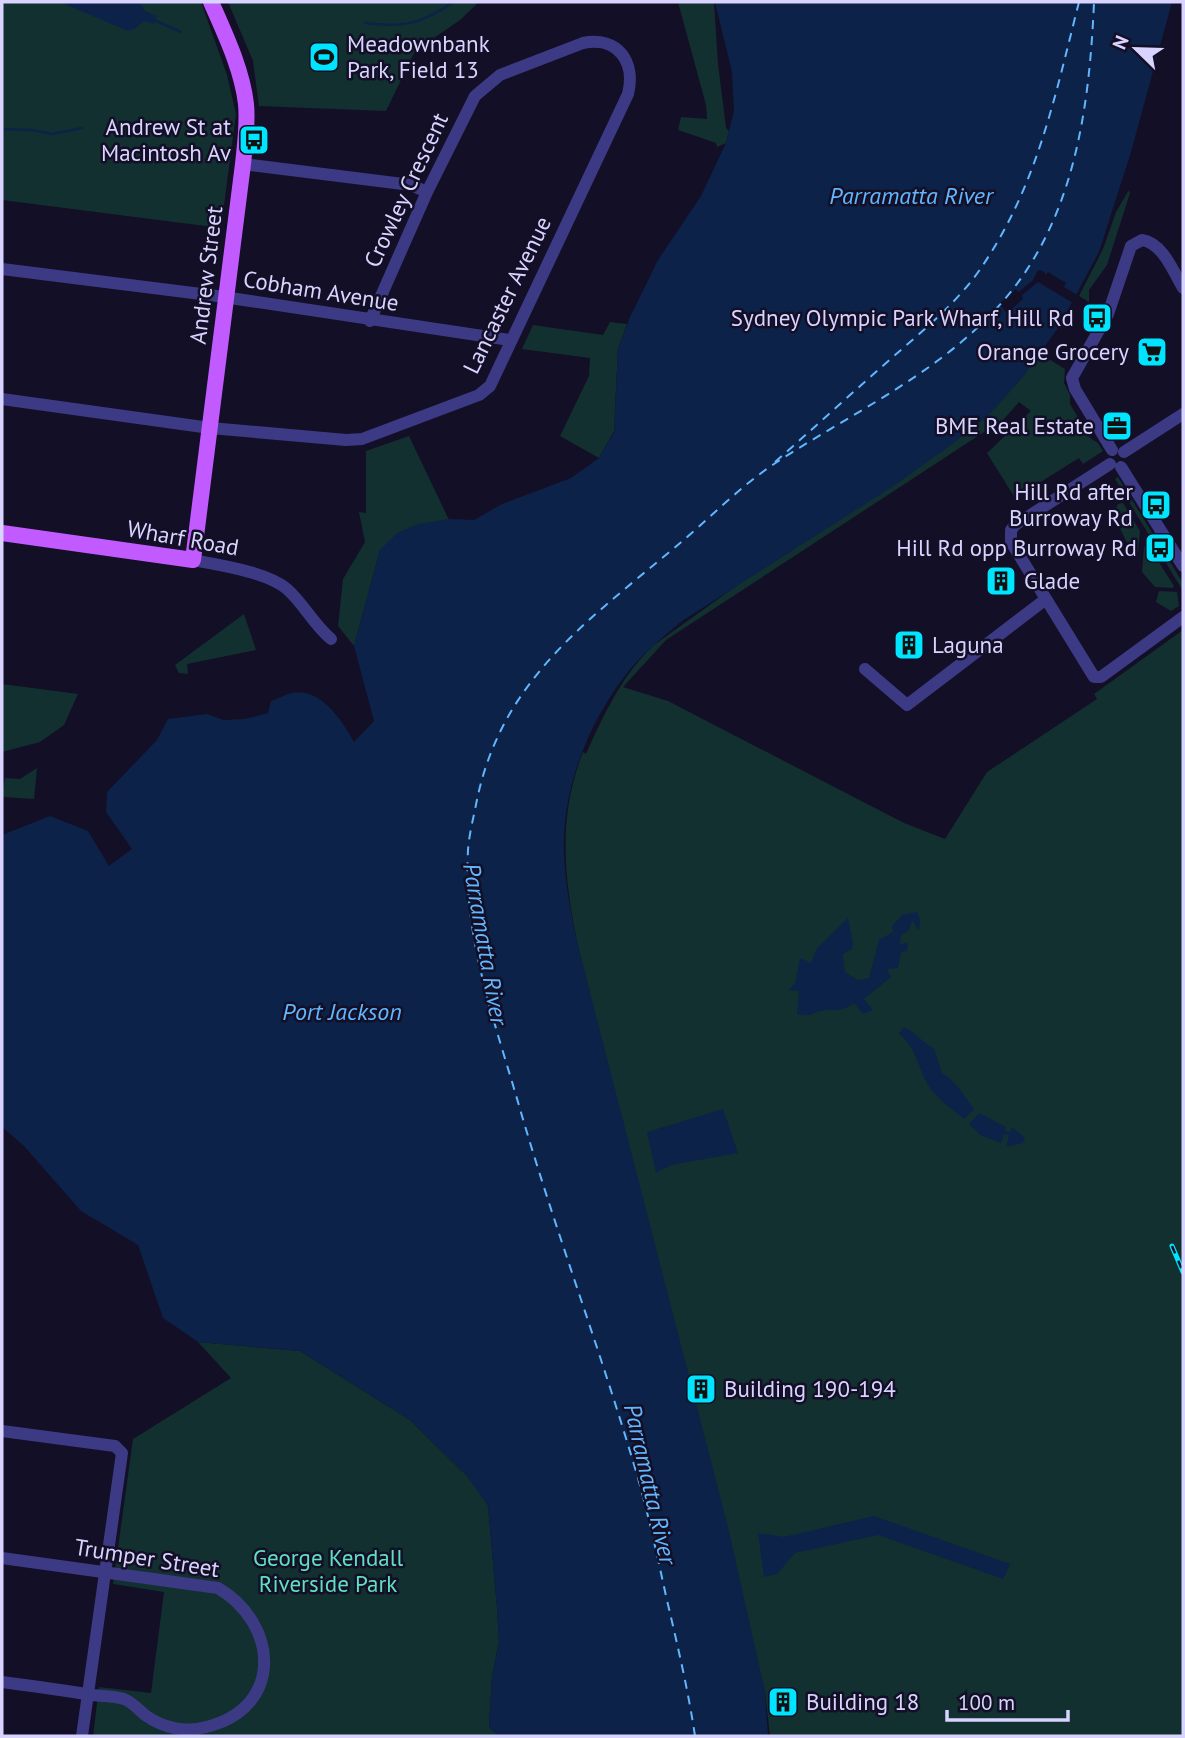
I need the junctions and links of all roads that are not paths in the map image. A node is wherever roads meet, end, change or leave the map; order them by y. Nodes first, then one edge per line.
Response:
1 (211, 2) edge
2 (606, 43) joint
3 (243, 163) junction
4 (427, 192) junction
5 (2, 269) edge
6 (1183, 288) edge
7 (225, 298) junction
8 (370, 321) junction
9 (510, 340) junction
10 (2, 398) edge
11 (1183, 414) edge
12 (210, 428) junction
13 (1118, 451) junction
14 (1115, 466) junction
15 (2, 533) edge
16 (1179, 549) edge
17 (193, 559) junction
18 (1183, 566) edge
19 (1046, 599) junction
20 (1183, 617) edge
21 (331, 639) dead end
22 (865, 669) dead end
23 (2, 1431) edge
24 (2, 1558) edge
25 (106, 1572) junction
26 (2, 1682) edge
27 (88, 1694) junction
28 (82, 1736) edge

1 - 3 main road, Andrew Street
2 - 4 street, Crowley Crescent
2 - 9 street, Lancaster Avenue
3 - 4 street
3 - 7 main road, Andrew Street
4 - 8 street, Crowley Crescent
5 - 7 street, Cobham Avenue
6 - 13 street
7 - 8 street, Cobham Avenue
7 - 12 main road, Andrew Street
8 - 9 street, Cobham Avenue
9 - 12 street, Lancaster Avenue
10 - 12 street, Lancaster Avenue
11 - 13 street
12 - 17 main road, Andrew Street
13 - 14 street
14 - 16 street
14 - 19 street
15 - 17 main road, Wharf Road
16 - 18 street
17 - 21 street, Wharf Road
19 - 20 street
19 - 22 street
23 - 25 street
24 - 25 street, Trumper Street
25 - 27 street
25 - 27 street, Trumper Street
26 - 27 street
27 - 28 street

